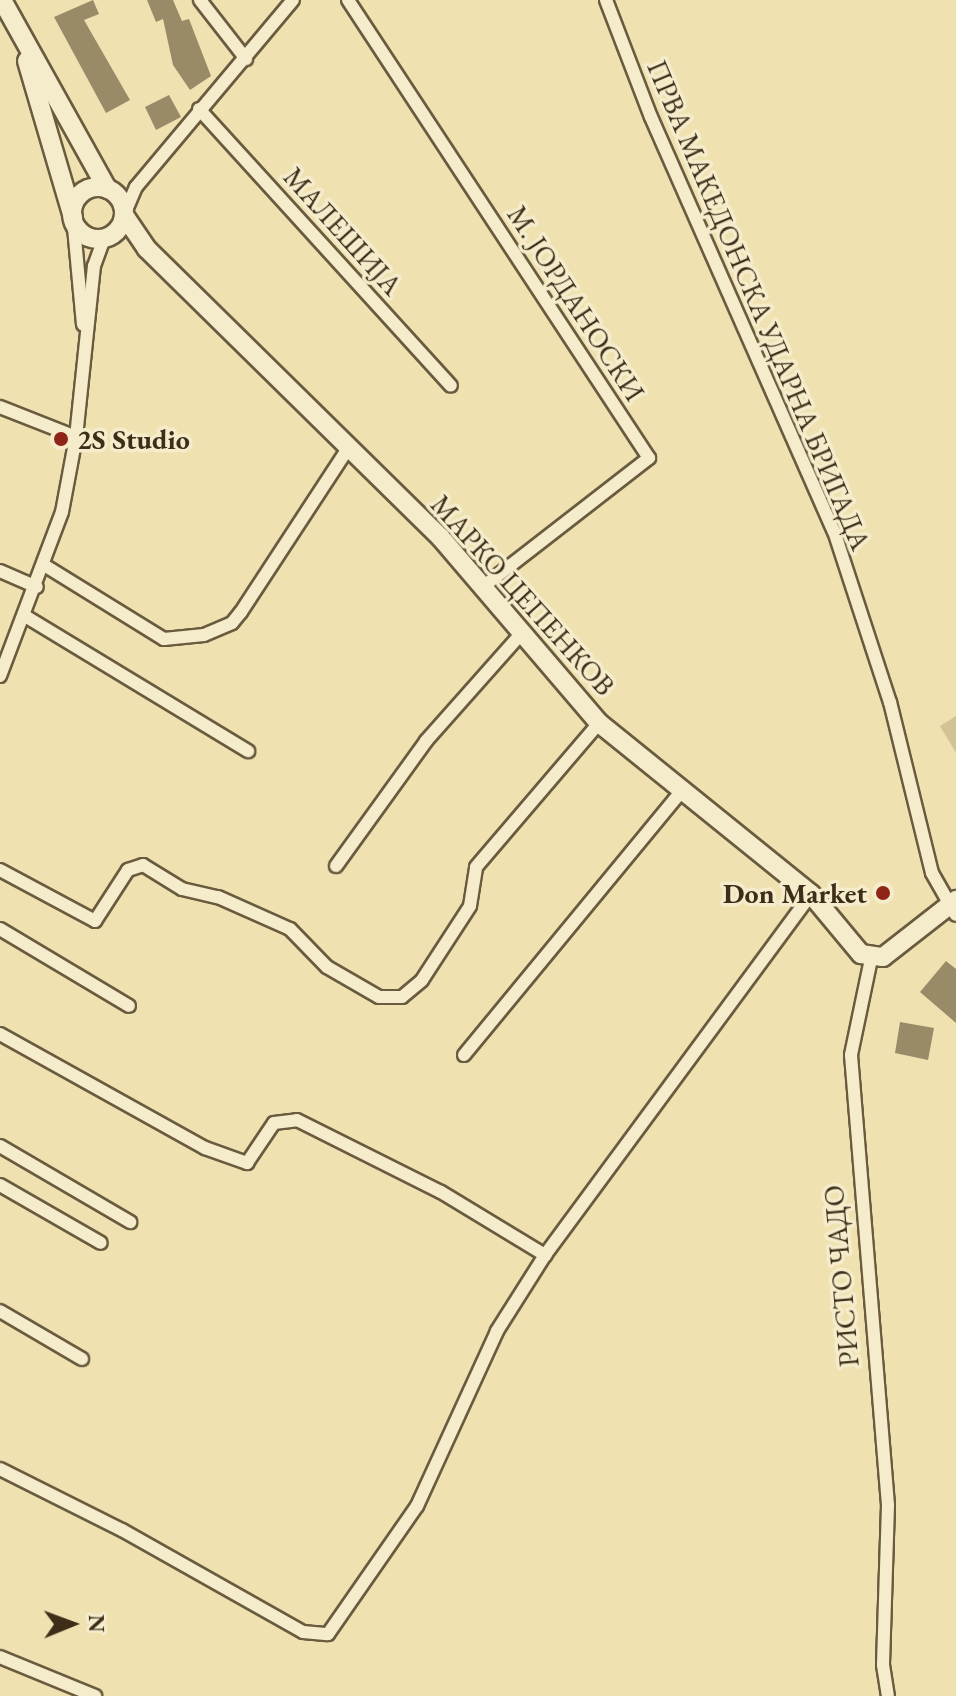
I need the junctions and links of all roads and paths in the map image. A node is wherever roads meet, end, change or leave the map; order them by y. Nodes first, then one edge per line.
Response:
1 (2, 0) edge
2 (200, 0) edge
3 (293, 0) edge
4 (348, 0) edge
5 (606, 0) edge
6 (13, 20) junction
7 (246, 59) junction
8 (199, 109) junction
9 (136, 187) junction
10 (111, 191) junction
11 (124, 215) junction
12 (73, 217) junction
13 (108, 238) junction
14 (147, 249) junction
15 (85, 332) junction
16 (451, 386) dead end
17 (0, 407) edge
18 (76, 437) junction
19 (347, 450) junction
20 (44, 565) junction
21 (0, 571) edge
22 (484, 586) junction
23 (37, 587) junction
24 (25, 616) junction
25 (521, 634) junction
26 (0, 639) edge
27 (13, 644) junction
28 (0, 676) edge
29 (599, 723) junction
30 (248, 751) dead end
31 (681, 792) junction
32 (336, 866) dead end
33 (0, 870) edge
34 (811, 894) junction
35 (953, 907) edge
36 (0, 929) edge
37 (871, 959) junction
38 (129, 1006) dead end
39 (0, 1034) edge
40 (464, 1055) dead end
41 (0, 1146) edge
42 (0, 1185) edge
43 (130, 1222) dead end
44 (101, 1243) dead end
45 (545, 1255) junction
46 (0, 1311) edge
47 (82, 1359) dead end
48 (0, 1469) edge
49 (0, 1657) edge
50 (95, 1696) edge
51 (888, 1696) edge

1 - 6 street
2 - 7 street
3 - 7 street
4 - 22 street, М. ЈОРДАНОСКИ
5 - 35 street, ПРВА МАКЕДОНСКА УДАРНА БРИГАДА
6 - 10 street
6 - 12 street
7 - 8 street
8 - 9 street
8 - 16 street, МАЛЕШИЈА
9 - 10 street
9 - 11 street
10 - 11 street
10 - 12 street
11 - 13 street
11 - 14 street
12 - 13 street
12 - 15 street
13 - 14 street
13 - 15 street
14 - 19 street, МАРКО ЦЕПЕНКОВ
15 - 18 street
17 - 18 street
18 - 20 street
19 - 20 street
19 - 22 street, МАРКО ЦЕПЕНКОВ
20 - 23 street
21 - 23 street
22 - 25 street, МАРКО ЦЕПЕНКОВ
23 - 24 street
24 - 27 street
24 - 30 street
25 - 29 street, МАРКО ЦЕПЕНКОВ
25 - 32 street
26 - 27 street
27 - 28 street
29 - 31 street, МАРКО ЦЕПЕНКОВ
29 - 33 street
31 - 34 street, МАРКО ЦЕПЕНКОВ
31 - 40 street
34 - 37 street, МАРКО ЦЕПЕНКОВ
34 - 45 street
35 - 37 street
36 - 38 street
37 - 51 street, РИСТО ЧАДО
39 - 45 street
41 - 43 street
42 - 44 street
45 - 48 street
46 - 47 street
49 - 50 street

